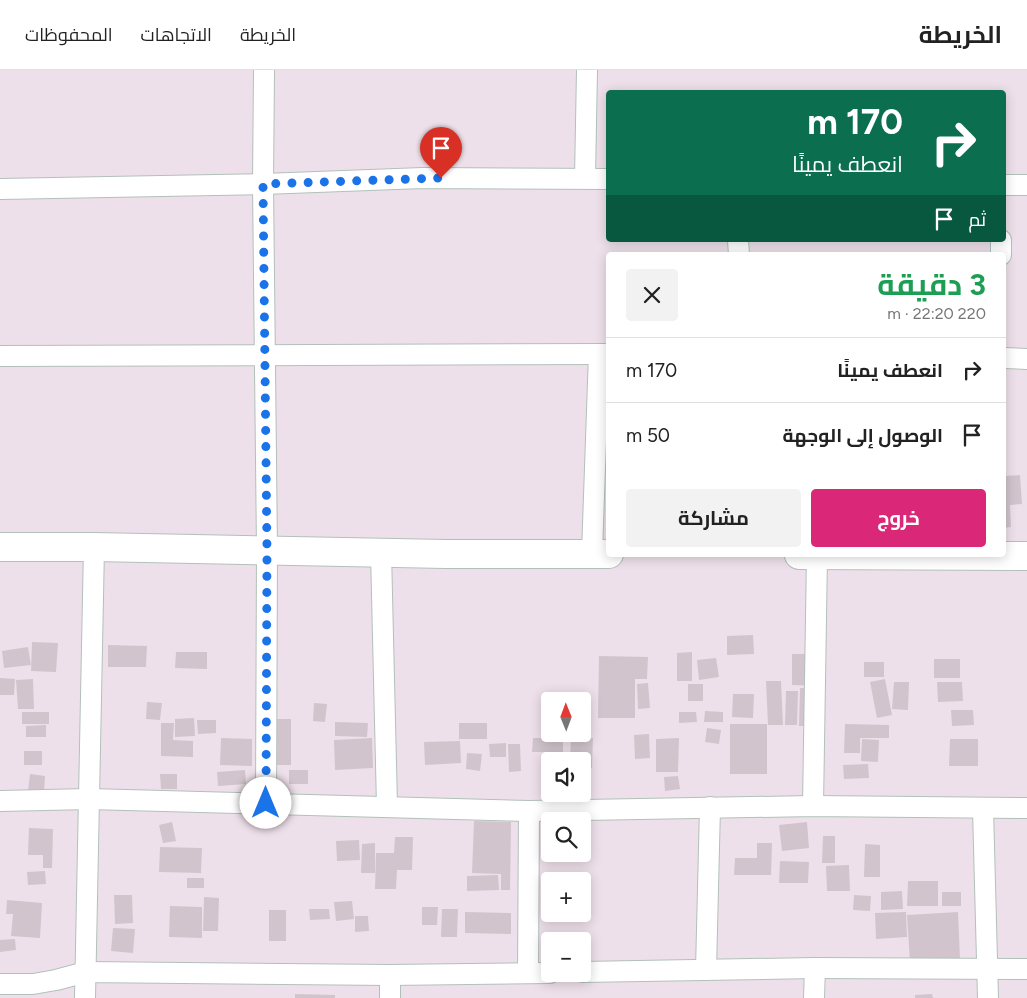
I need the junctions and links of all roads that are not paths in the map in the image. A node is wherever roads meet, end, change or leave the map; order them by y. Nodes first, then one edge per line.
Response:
1 (264, 70) edge
2 (586, 70) edge
3 (585, 178) junction
4 (606, 179) edge
5 (263, 184) junction
6 (1006, 185) edge
7 (1027, 185) edge
8 (0, 189) edge
9 (604, 354) edge
10 (0, 356) edge
11 (266, 356) junction
12 (1006, 358) edge
13 (1027, 359) edge
14 (0, 547) edge
15 (94, 547) junction
16 (267, 551) junction
17 (381, 552) junction
18 (600, 553) edge
19 (1006, 556) edge
20 (1027, 556) edge
21 (818, 557) edge
22 (89, 799) junction
23 (0, 801) edge
24 (266, 803) junction
25 (387, 806) junction
26 (813, 806) junction
27 (710, 807) junction
28 (983, 808) junction
29 (1027, 808) edge
30 (529, 811) junction
31 (814, 968) junction
32 (987, 969) junction
33 (1027, 969) edge
34 (706, 970) junction
35 (86, 972) junction
36 (591, 972) edge
37 (528, 973) junction
38 (541, 973) edge
39 (390, 975) junction
40 (0, 984) edge
41 (86, 998) edge
42 (390, 998) edge
43 (814, 998) edge
44 (988, 998) edge

1 - 5 street
2 - 3 street
3 - 4 street
3 - 5 street
5 - 8 street
5 - 11 street
6 - 7 street
9 - 11 street
9 - 18 street
10 - 11 street
11 - 16 street
12 - 13 street
14 - 15 street
15 - 16 street
15 - 22 street
16 - 17 street
16 - 24 street
17 - 18 street
17 - 25 street
19 - 20 street
21 - 26 street
22 - 23 street
22 - 24 street
22 - 35 street
24 - 25 street
25 - 30 street
26 - 27 street
26 - 28 street
27 - 30 street
27 - 34 street
28 - 29 street
28 - 32 street
30 - 37 street
31 - 32 street
31 - 34 street
31 - 43 street
32 - 33 street
32 - 44 street
34 - 36 street
35 - 39 street
35 - 40 street
35 - 41 street
37 - 38 street
37 - 39 street
39 - 42 street

